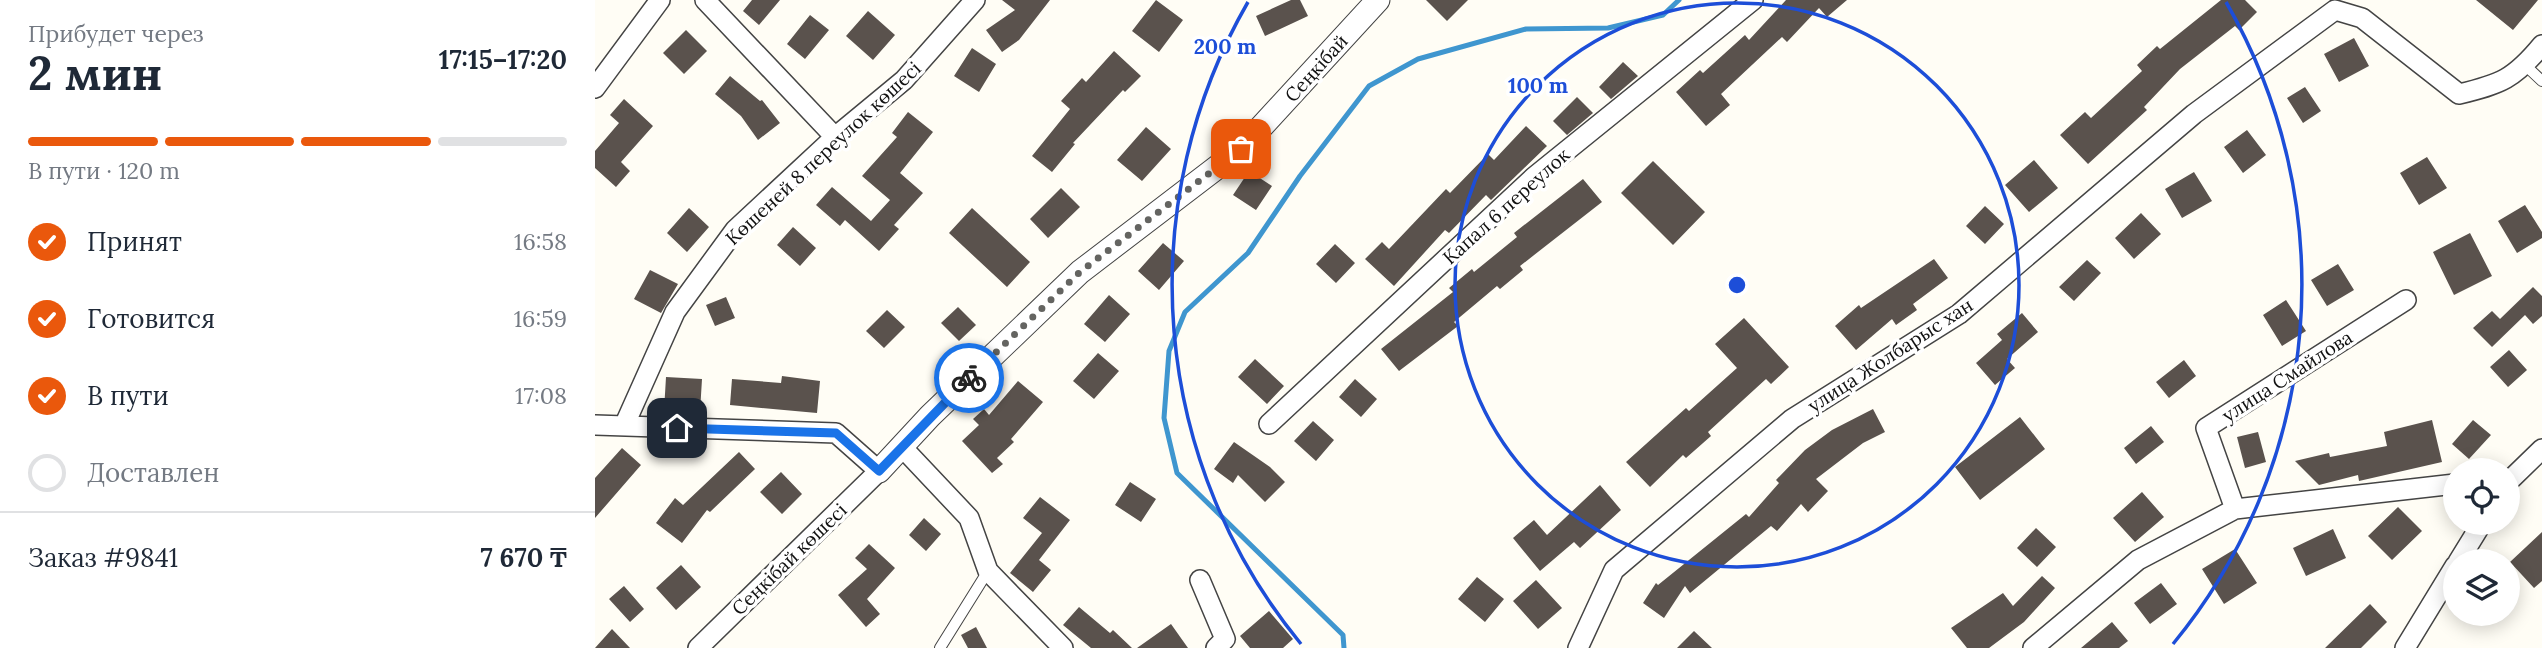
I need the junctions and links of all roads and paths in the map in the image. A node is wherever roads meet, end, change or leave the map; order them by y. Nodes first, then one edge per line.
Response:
1 (660, 0) edge
2 (705, 0) edge
3 (975, 0) edge
4 (1753, 0) edge
5 (1368, 3) edge
6 (2332, 5) edge
7 (2542, 45) edge
8 (2525, 65) junction
9 (2542, 81) edge
10 (595, 88) edge
11 (835, 137) junction
12 (2406, 300) dead end
13 (1269, 424) dead end
14 (595, 425) edge
15 (624, 426) junction
16 (902, 447) junction
17 (2542, 449) edge
18 (2520, 469) edge
19 (879, 471) junction
20 (2443, 485) edge
21 (2235, 509) junction
22 (988, 571) junction
23 (1200, 580) dead end
24 (2443, 586) edge
25 (698, 648) edge
26 (940, 648) edge
27 (1063, 648) edge
28 (1216, 648) edge
29 (1578, 648) edge
30 (2033, 648) edge
31 (2405, 648) edge

1 - 10 street
2 - 11 street
3 - 11 street, Көшеней 8 переулок көшесі
4 - 13 street, Капал 6 переулок
5 - 16 street, Сеңкібай
6 - 8 street
6 - 29 street, улица Жолбарыс хан
7 - 8 street
8 - 9 lane
11 - 15 street, Көшеней 8 переулок көшесі
12 - 21 street, улица Смайлова
14 - 15 street
15 - 19 street
16 - 19 street, Сеңкібай
16 - 22 street
17 - 18 street
19 - 25 street, Сеңкібай көшесі
20 - 21 street
21 - 30 street
22 - 26 lane
22 - 27 street
23 - 28 street
24 - 31 street

